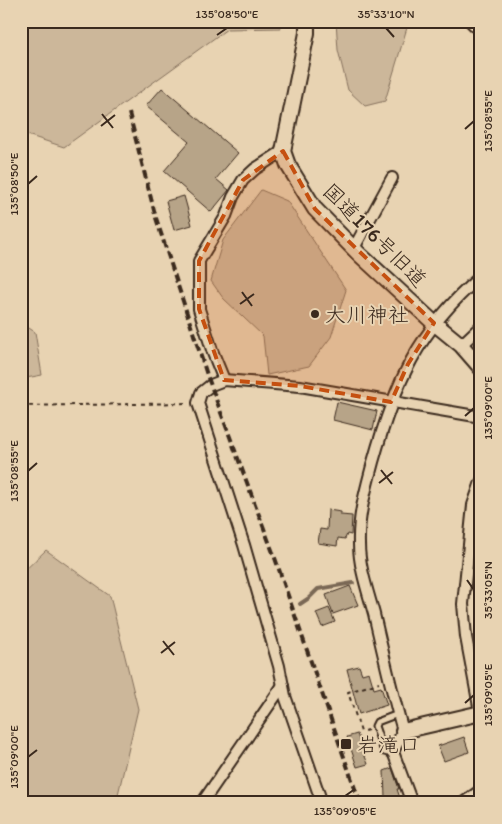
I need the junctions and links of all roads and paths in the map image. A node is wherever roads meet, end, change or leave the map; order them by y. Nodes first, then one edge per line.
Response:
1 (307, 21) edge
2 (470, 21) edge
3 (481, 32) edge
4 (283, 151) junction
5 (392, 178) dead end
6 (354, 248) junction
7 (481, 276) edge
8 (434, 323) junction
9 (481, 326) edge
10 (461, 345) junction
11 (481, 368) edge
12 (224, 380) junction
13 (198, 402) junction
14 (391, 402) junction
15 (21, 406) edge
16 (481, 417) edge
17 (481, 482) edge
18 (390, 680) junction
19 (283, 685) junction
20 (398, 714) junction
21 (480, 715) edge
22 (368, 730) dead end
23 (403, 731) junction
24 (393, 752) junction
25 (481, 790) edge
26 (202, 803) edge
27 (322, 803) edge
28 (412, 803) edge
29 (463, 803) edge

1 - 4 street
2 - 3 street
4 - 6 street, 国道176号旧道
4 - 12 street
5 - 6 street
6 - 8 street, 国道176号旧道
7 - 8 street
8 - 10 street, 国道176号旧道
8 - 14 street
9 - 10 street
10 - 11 street, 国道176号旧道
12 - 13 street
12 - 14 street
13 - 15 path
13 - 19 street
14 - 16 street
14 - 18 street
17 - 21 street
18 - 20 street
18 - 22 path
19 - 26 street
19 - 27 street
20 - 23 street
20 - 24 lane
21 - 23 street
23 - 24 street
24 - 28 street
25 - 29 street

